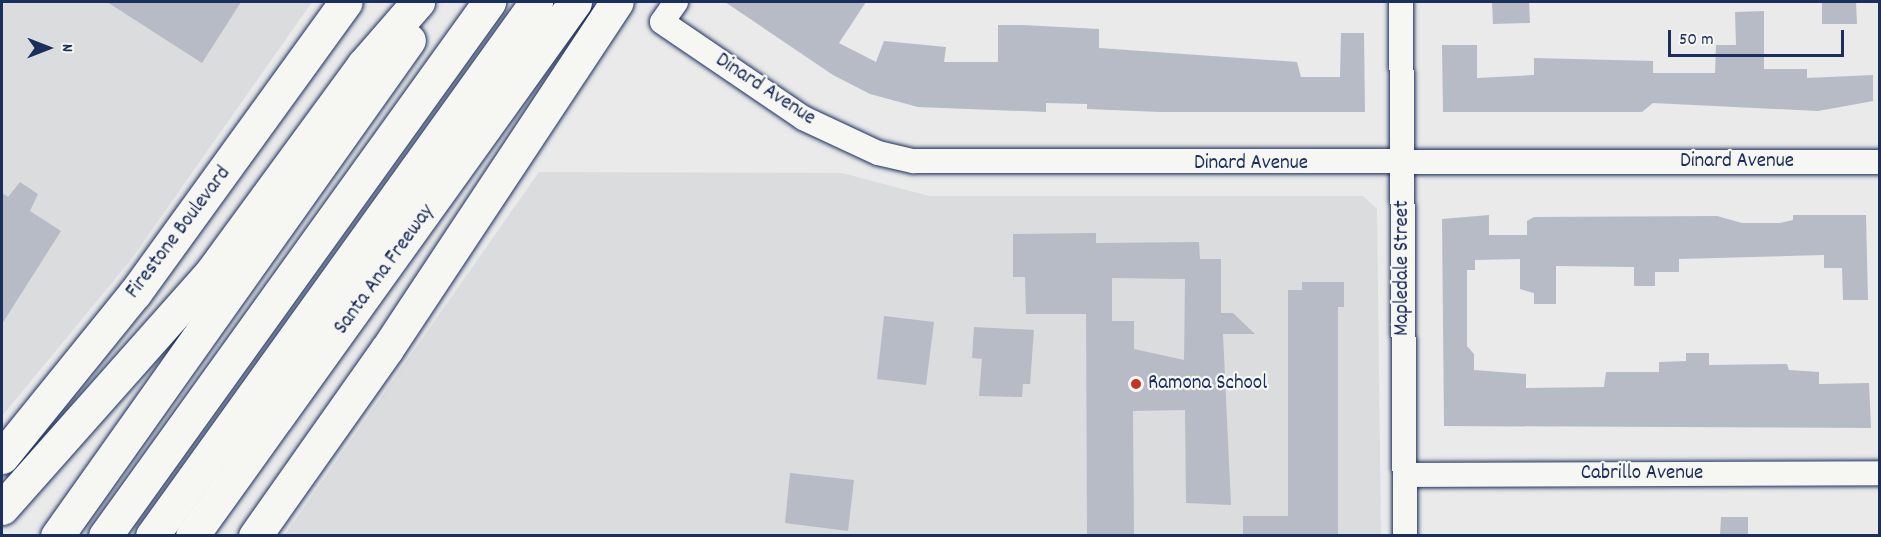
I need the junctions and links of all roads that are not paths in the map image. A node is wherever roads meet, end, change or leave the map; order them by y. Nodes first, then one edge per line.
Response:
1 (346, 2) edge
2 (417, 2) edge
3 (436, 2) edge
4 (489, 2) edge
5 (536, 2) edge
6 (575, 2) edge
7 (616, 2) edge
8 (676, 2) edge
9 (1401, 2) edge
10 (1880, 162) edge
11 (1402, 163) junction
12 (2, 457) edge
13 (1880, 473) edge
14 (1405, 475) junction
15 (2, 508) edge
16 (57, 536) edge
17 (105, 536) edge
18 (152, 536) edge
19 (192, 536) edge
20 (255, 536) edge
21 (1405, 536) edge

1 - 12 main road, Firestone Boulevard
2 - 15 main road
3 - 16 main road
4 - 17 main road
5 - 18 main road
6 - 19 main road, Santa Ana Freeway
7 - 20 main road
8 - 11 street, Dinard Avenue
9 - 11 street, Mapledale Street
10 - 11 street, Dinard Avenue
11 - 14 street, Mapledale Street
13 - 14 street, Cabrillo Avenue
14 - 21 street, Mapledale Street

